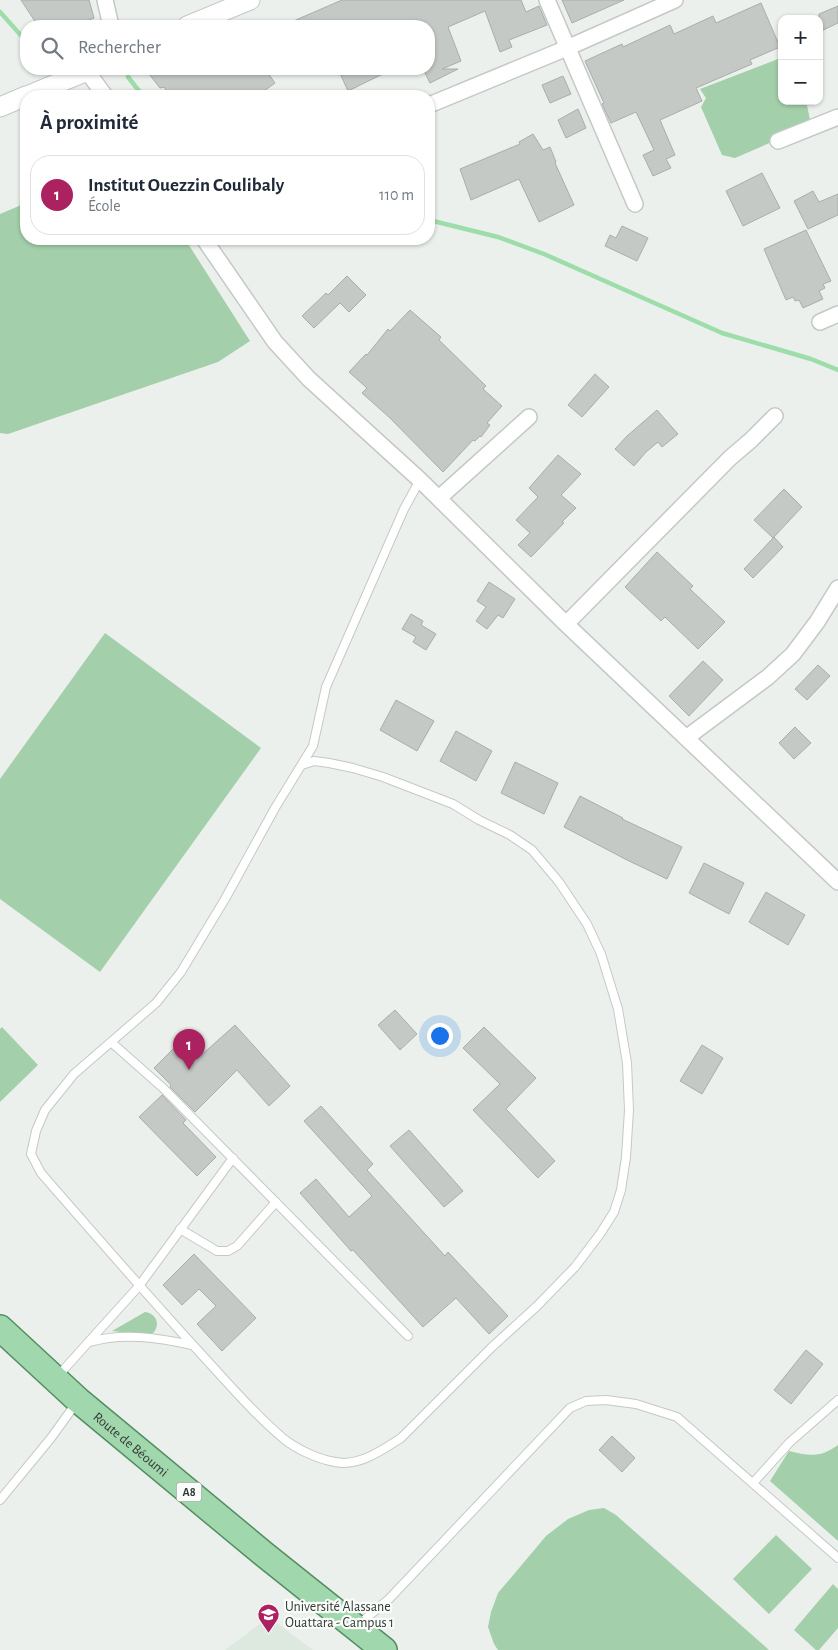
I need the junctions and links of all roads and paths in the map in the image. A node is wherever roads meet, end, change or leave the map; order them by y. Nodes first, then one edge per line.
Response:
1 (104, 0) edge
2 (546, 0) edge
3 (675, 0) edge
4 (242, 1) edge
5 (110, 20) edge
6 (200, 20) edge
7 (567, 48) junction
8 (78, 75) edge
9 (93, 75) edge
10 (41, 90) edge
11 (102, 90) edge
12 (20, 99) edge
13 (435, 103) edge
14 (0, 107) edge
15 (838, 117) edge
16 (778, 141) dead end
17 (634, 204) dead end
18 (208, 245) edge
19 (838, 314) edge
20 (820, 322) dead end
21 (775, 416) dead end
22 (529, 417) dead end
23 (420, 480) junction
24 (439, 498) junction
25 (838, 588) edge
26 (566, 624) junction
27 (686, 738) junction
28 (302, 765) junction
29 (838, 882) edge
30 (112, 1042) junction
31 (233, 1158) junction
32 (276, 1202) junction
33 (180, 1229) junction
34 (139, 1286) junction
35 (0, 1328) edge
36 (408, 1336) dead end
37 (88, 1343) junction
38 (193, 1345) junction
39 (55, 1379) junction
40 (78, 1400) junction
41 (838, 1400) edge
42 (753, 1483) junction
43 (0, 1500) edge
44 (838, 1558) edge
45 (356, 1626) junction
46 (384, 1650) edge

1 - 5 street
2 - 7 street
3 - 7 street
4 - 6 street
7 - 13 street
7 - 17 street
8 - 10 street
9 - 11 street
12 - 14 street
15 - 16 street
18 - 23 street
19 - 20 street
21 - 26 street
22 - 24 street
23 - 24 street
23 - 28 lane
24 - 26 street
25 - 27 street
26 - 27 street
27 - 29 street
28 - 30 lane
28 - 38 lane
30 - 31 lane
30 - 34 lane
31 - 32 lane
31 - 33 lane
32 - 33 lane
32 - 36 lane
33 - 34 lane
34 - 37 lane
34 - 38 lane
35 - 39 main road, Route de Béoumi / A8
37 - 38 lane
37 - 39 lane
39 - 40 main road, Route de Béoumi / A8
40 - 43 lane
40 - 45 main road, Route de Béoumi / A8
41 - 42 lane
42 - 44 lane
42 - 45 lane
45 - 46 main road, Route de Béoumi / A8

